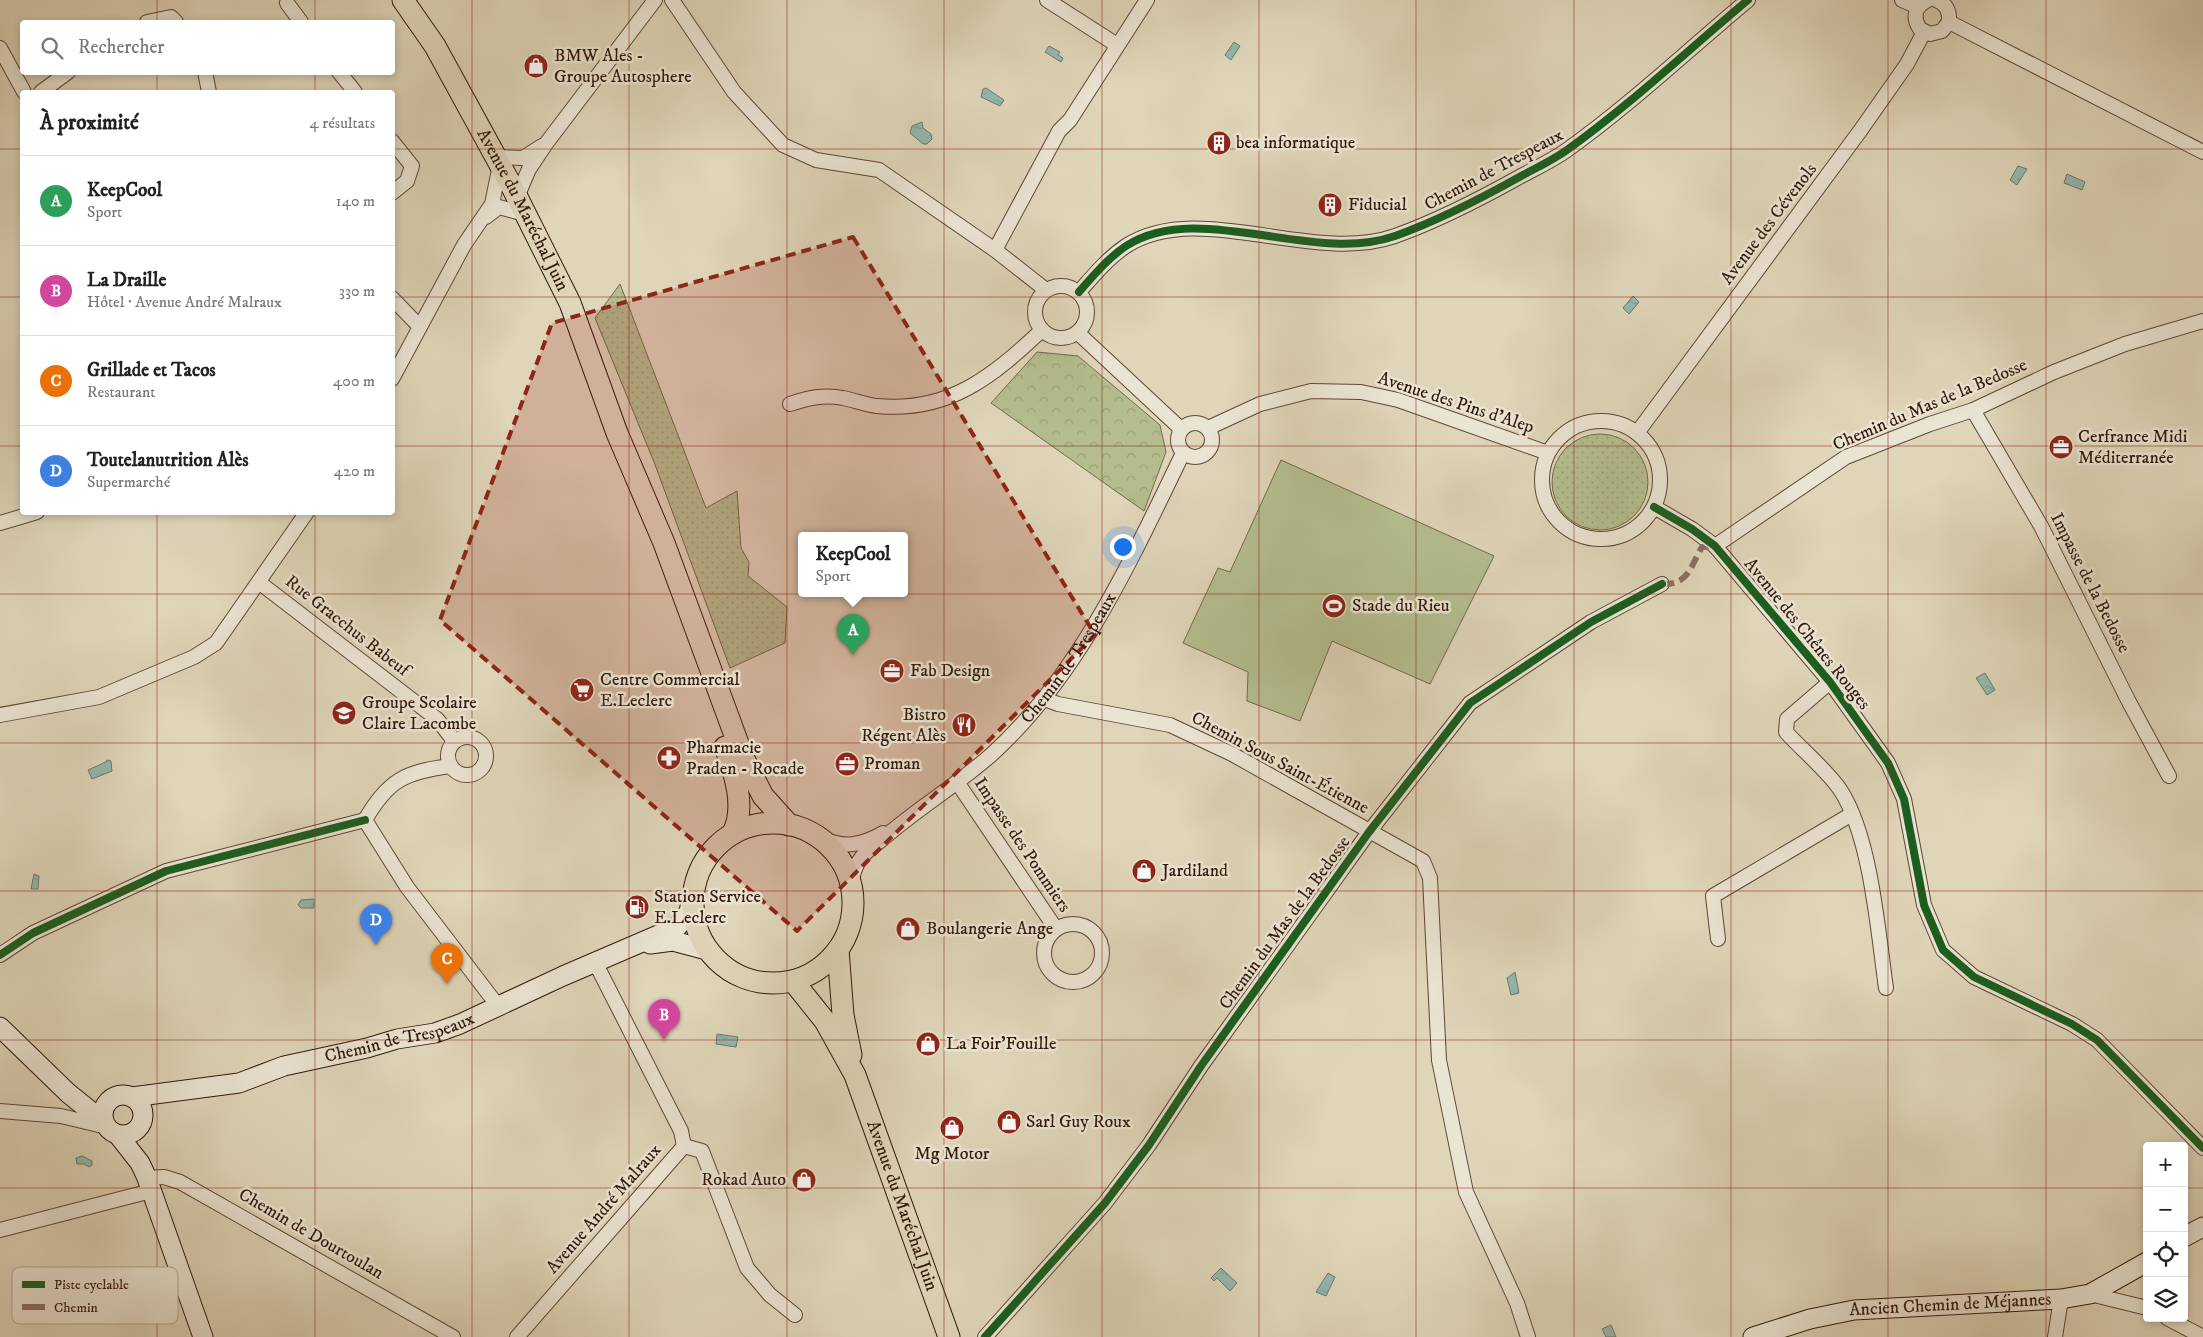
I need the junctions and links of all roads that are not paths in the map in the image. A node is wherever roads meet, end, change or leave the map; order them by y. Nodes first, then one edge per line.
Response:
1 (403, 0) edge
2 (655, 0) edge
3 (672, 0) edge
4 (1047, 0) edge
5 (1147, 0) edge
6 (1748, 0) edge
7 (1902, 0) edge
8 (1943, 2) edge
9 (287, 3) dead end
10 (1923, 3) edge
11 (157, 20) edge
12 (174, 20) edge
13 (300, 20) edge
14 (1949, 22) junction
15 (1924, 32) junction
16 (1117, 45) junction
17 (0, 48) edge
18 (64, 75) edge
19 (206, 75) edge
20 (341, 75) edge
21 (23, 90) edge
22 (44, 90) edge
23 (209, 90) edge
24 (352, 90) edge
25 (395, 145) edge
26 (545, 145) junction
27 (2203, 152) edge
28 (498, 160) junction
29 (395, 190) edge
30 (521, 205) junction
31 (464, 245) junction
32 (995, 250) junction
33 (1046, 290) junction
34 (1079, 292) junction
35 (395, 301) edge
36 (2203, 321) edge
37 (419, 326) junction
38 (1042, 330) junction
39 (1078, 333) junction
40 (395, 373) edge
41 (790, 404) dead end
42 (1974, 410) junction
43 (1208, 428) junction
44 (1181, 429) junction
45 (617, 433) junction
46 (1637, 433) junction
47 (1183, 453) junction
48 (1548, 453) junction
49 (1654, 507) junction
50 (30, 515) edge
51 (305, 515) edge
52 (0, 523) edge
53 (1715, 546) junction
54 (260, 583) junction
55 (1662, 584) dead end
56 (1830, 682) junction
57 (1042, 698) junction
58 (0, 715) edge
59 (454, 741) junction
60 (450, 766) junction
61 (2169, 776) dead end
62 (957, 782) junction
63 (1852, 814) junction
64 (365, 820) junction
65 (903, 822) junction
66 (789, 825) junction
67 (1370, 832) junction
68 (733, 833) junction
69 (818, 837) junction
70 (851, 887) junction
71 (693, 891) junction
72 (1056, 929) junction
73 (1718, 940) dead end
74 (624, 950) junction
75 (708, 950) junction
76 (838, 950) junction
77 (0, 955) edge
78 (595, 962) junction
79 (793, 981) junction
80 (1886, 988) dead end
81 (498, 1006) junction
82 (0, 1026) edge
83 (855, 1075) junction
84 (164, 1092) junction
85 (132, 1097) junction
86 (78, 1102) junction
87 (0, 1111) edge
88 (144, 1112) junction
89 (61, 1116) junction
90 (108, 1123) junction
91 (137, 1131) junction
92 (684, 1146) junction
93 (2203, 1148) edge
94 (146, 1177) junction
95 (2203, 1227) edge
96 (0, 1230) edge
97 (2188, 1235) edge
98 (2143, 1264) edge
99 (2090, 1294) junction
100 (2061, 1299) junction
101 (2143, 1307) edge
102 (795, 1315) dead end
103 (2175, 1322) edge
104 (203, 1337) edge
105 (453, 1337) edge
106 (516, 1337) edge
107 (949, 1337) edge
108 (984, 1337) edge
109 (1528, 1337) edge
110 (1753, 1337) edge
111 (2055, 1337) edge
112 (2203, 1337) edge

1 - 28 main road, Avenue du Maréchal Juin
2 - 26 street
3 - 32 street
4 - 16 street
5 - 16 street
6 - 34 street, Chemin de Trespeaux
7 - 10 street
8 - 14 street
9 - 13 street
10 - 15 street
11 - 12 street
14 - 15 street
14 - 27 street
15 - 46 street, Avenue des Cévenols
16 - 32 street
17 - 21 street
18 - 22 street
19 - 23 street
20 - 24 street
25 - 29 street
26 - 28 street
26 - 30 street
28 - 30 main road, Avenue du Maréchal Juin
28 - 31 street
30 - 31 street
30 - 45 main road, Avenue du Maréchal Juin
31 - 37 street
32 - 33 street
33 - 34 street
33 - 38 street
34 - 39 street
35 - 37 street
36 - 42 street, Chemin du Mas de la Bedosse
37 - 40 street
38 - 39 street
38 - 41 street
39 - 44 street
42 - 53 street, Chemin du Mas de la Bedosse
42 - 61 street, Impasse de la Bedosse
43 - 44 street
43 - 47 street
43 - 48 street, Avenue des Pins d'Alep
44 - 47 street
45 - 66 main road, Avenue du Maréchal Juin
45 - 68 main road, Avenue du Maréchal Juin
46 - 48 street
46 - 49 street
47 - 57 street, Chemin de Trespeaux
48 - 49 street
49 - 53 street, Avenue des Chênes Rouges
50 - 52 street
51 - 54 street
53 - 56 street, Avenue des Chênes Rouges
54 - 58 street
54 - 59 street, Rue Gracchus Babeuf
55 - 67 street, Chemin du Mas de la Bedosse
56 - 63 street
56 - 93 street, Avenue des Chênes Rouges
57 - 62 street, Chemin de Trespeaux
57 - 67 street, Chemin Sous Saint-Étienne
59 - 60 street
59 - 60 street
60 - 64 street
62 - 65 street, Chemin de Trespeaux
62 - 72 street, Impasse des Pommiers
63 - 73 street
63 - 80 street
64 - 77 street
64 - 81 street
65 - 69 street, Chemin de Trespeaux
65 - 70 street, Chemin de Trespeaux
66 - 68 main road
66 - 69 main road
67 - 108 street, Chemin du Mas de la Bedosse
67 - 109 street, Chemin Sous Saint-Étienne
68 - 71 main road
69 - 70 main road
70 - 76 main road
71 - 74 street, Chemin de Trespeaux
71 - 75 main road
72 - 72 street, Impasse des Pommiers
74 - 75 street, Chemin de Trespeaux
74 - 78 street, Chemin de Trespeaux
75 - 79 main road
76 - 79 main road
76 - 83 main road, Avenue du Maréchal Juin
78 - 81 street, Chemin de Trespeaux
78 - 92 street, Avenue André Malraux
79 - 83 main road, Avenue du Maréchal Juin
81 - 84 street, Chemin de Trespeaux
82 - 86 street
83 - 107 main road, Avenue du Maréchal Juin
84 - 85 street, Chemin de Trespeaux
84 - 88 street
85 - 88 street
85 - 90 street
86 - 89 street
86 - 90 street
87 - 89 street
88 - 91 street
89 - 90 street
90 - 91 street
90 - 94 street
91 - 94 street
92 - 102 street
92 - 106 street, Avenue André Malraux
94 - 96 street, Chemin de Dourtoulan
94 - 104 street
94 - 105 street, Chemin de Dourtoulan
95 - 97 street
98 - 99 street, Ancien Chemin de Méjannes
99 - 100 street, Ancien Chemin de Méjannes
99 - 101 street, Ancien Chemin de Méjannes
100 - 110 street, Ancien Chemin de Méjannes
100 - 111 street
103 - 112 street

